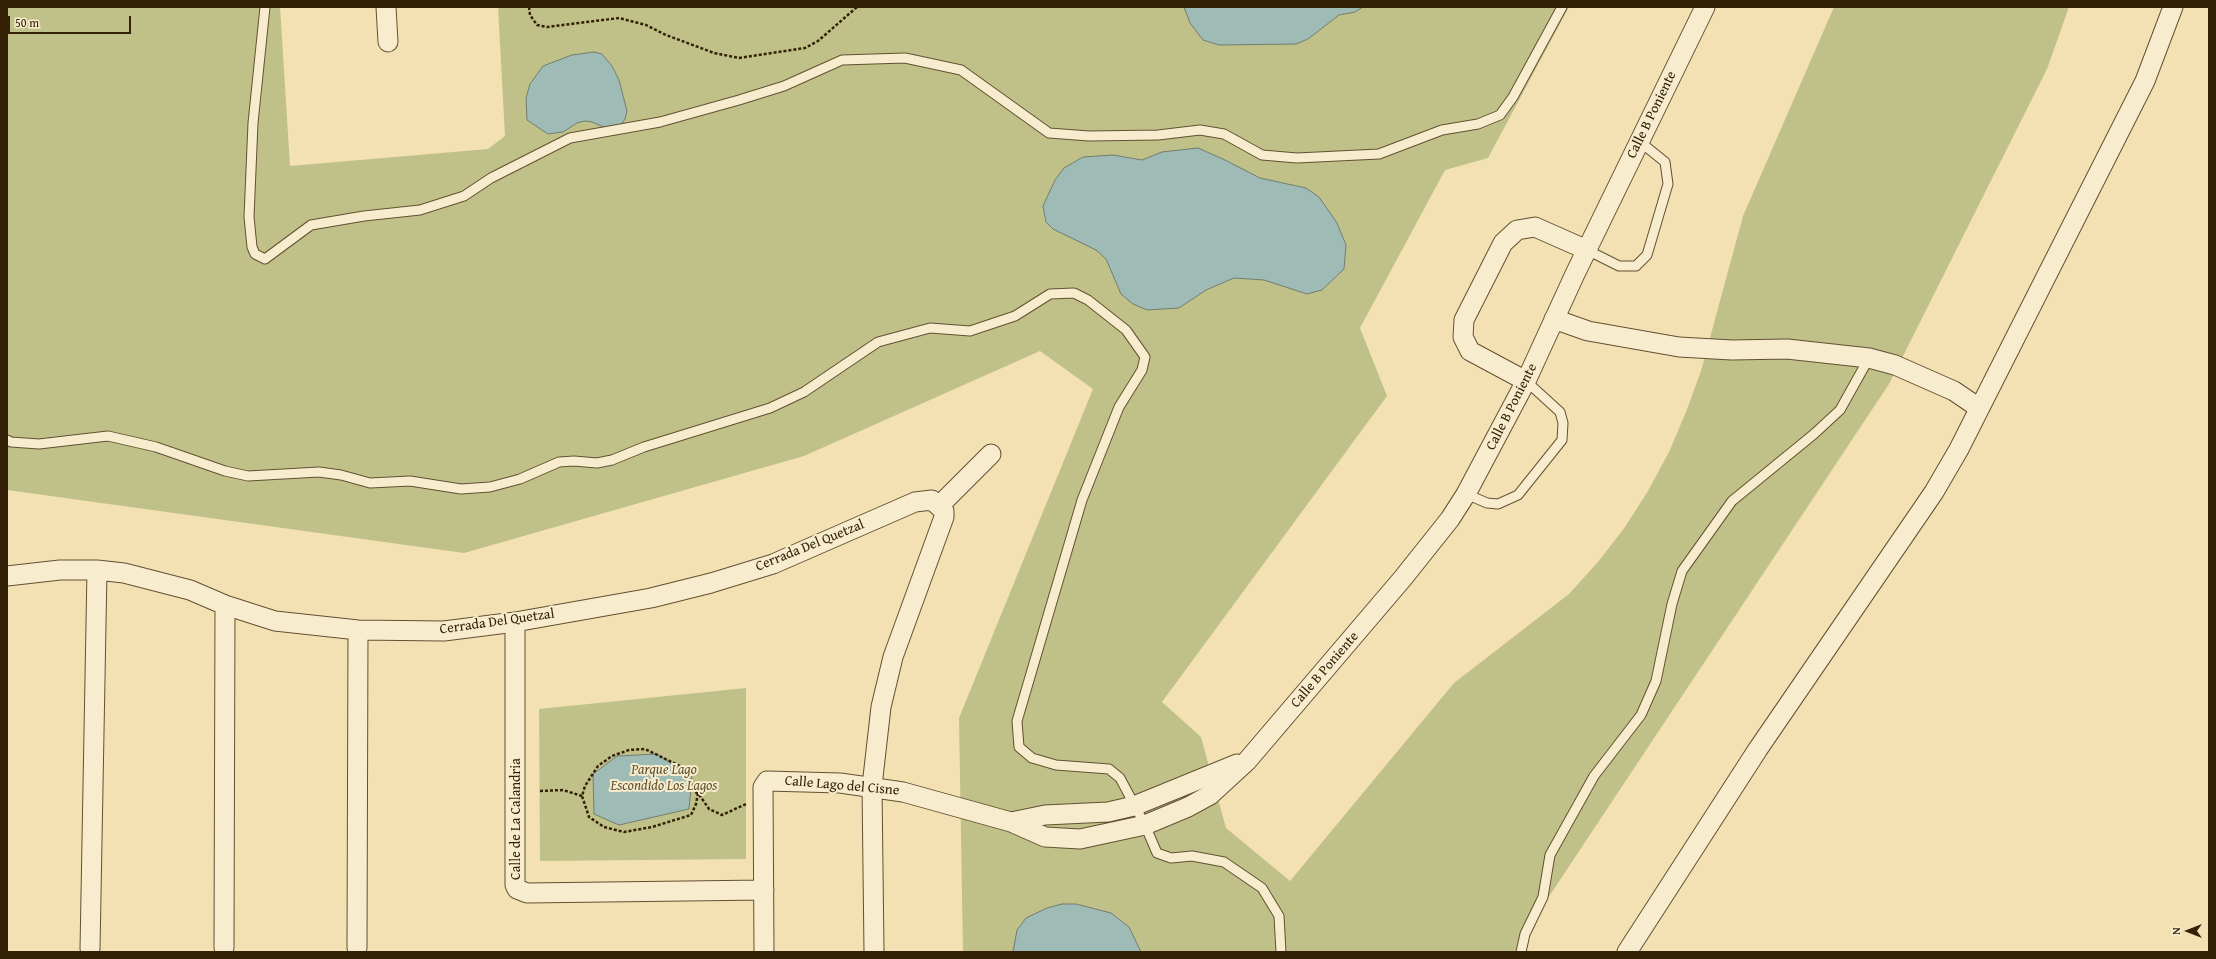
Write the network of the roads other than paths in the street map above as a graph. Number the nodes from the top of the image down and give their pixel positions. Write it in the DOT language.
graph roads {
  1 [pos="266,7"];
  2 [pos="386,7"];
  3 [pos="1562,7"];
  4 [pos="1705,7"];
  5 [pos="2173,7"];
  6 [pos="388,42"];
  7 [pos="1640,141"];
  8 [pos="1586,250"];
  9 [pos="1554,319"];
  10 [pos="1869,358"];
  11 [pos="1526,381"];
  12 [pos="1979,408"];
  13 [pos="7,440"];
  14 [pos="991,454"];
  15 [pos="1466,494"];
  16 [pos="940,505"];
  17 [pos="96,570"];
  18 [pos="11,579"];
  19 [pos="225,605"];
  20 [pos="515,622"];
  21 [pos="358,630"];
  22 [pos="1247,761"];
  23 [pos="872,786"];
  24 [pos="1134,806"];
  25 [pos="1011,822"];
  26 [pos="1146,825"];
  27 [pos="764,890"];
  28 [pos="224,948"];
  29 [pos="356,948"];
  30 [pos="90,949"];
  31 [pos="764,952"];
  32 [pos="874,952"];
  33 [pos="1281,952"];
  34 [pos="1521,952"];
  35 [pos="1627,952"];
  1 -- 3 [label="lane"];
  2 -- 6 [label="street"];
  4 -- 7 [label="street, Calle B Poniente"];
  5 -- 12 [label="street"];
  7 -- 8 [label="street, Calle B Poniente"];
  7 -- 8 [label="lane"];
  8 -- 9 [label="street, Calle B Poniente"];
  8 -- 11 [label="street"];
  9 -- 10 [label="street"];
  9 -- 11 [label="street, Calle B Poniente"];
  10 -- 12 [label="street"];
  10 -- 34 [label="lane"];
  11 -- 15 [label="street, Calle B Poniente"];
  11 -- 15 [label="lane"];
  12 -- 35 [label="street"];
  13 -- 24 [label="lane"];
  14 -- 16 [label="street"];
  15 -- 22 [label="street, Calle B Poniente"];
  16 -- 20 [label="street, Cerrada Del Quetzal"];
  16 -- 23 [label="street"];
  17 -- 18 [label="street, Cerrada Del Quetzal"];
  17 -- 19 [label="street, Cerrada Del Quetzal"];
  17 -- 30 [label="street"];
  19 -- 21 [label="street, Cerrada Del Quetzal"];
  19 -- 28 [label="street"];
  20 -- 21 [label="street, Cerrada Del Quetzal"];
  20 -- 27 [label="street, Calle de La Calandria"];
  21 -- 29 [label="street"];
  22 -- 24 [label="street, Calle B Poniente"];
  22 -- 26 [label="street, Calle B Poniente"];
  23 -- 25 [label="street, Calle Lago del Cisne"];
  23 -- 27 [label="street, Calle Lago del Cisne"];
  23 -- 32 [label="street"];
  24 -- 25 [label="street, Calle B Poniente"];
  24 -- 26 [label="lane"];
  25 -- 26 [label="street, Calle B Poniente"];
  26 -- 33 [label="lane"];
  27 -- 31 [label="street"];
}
